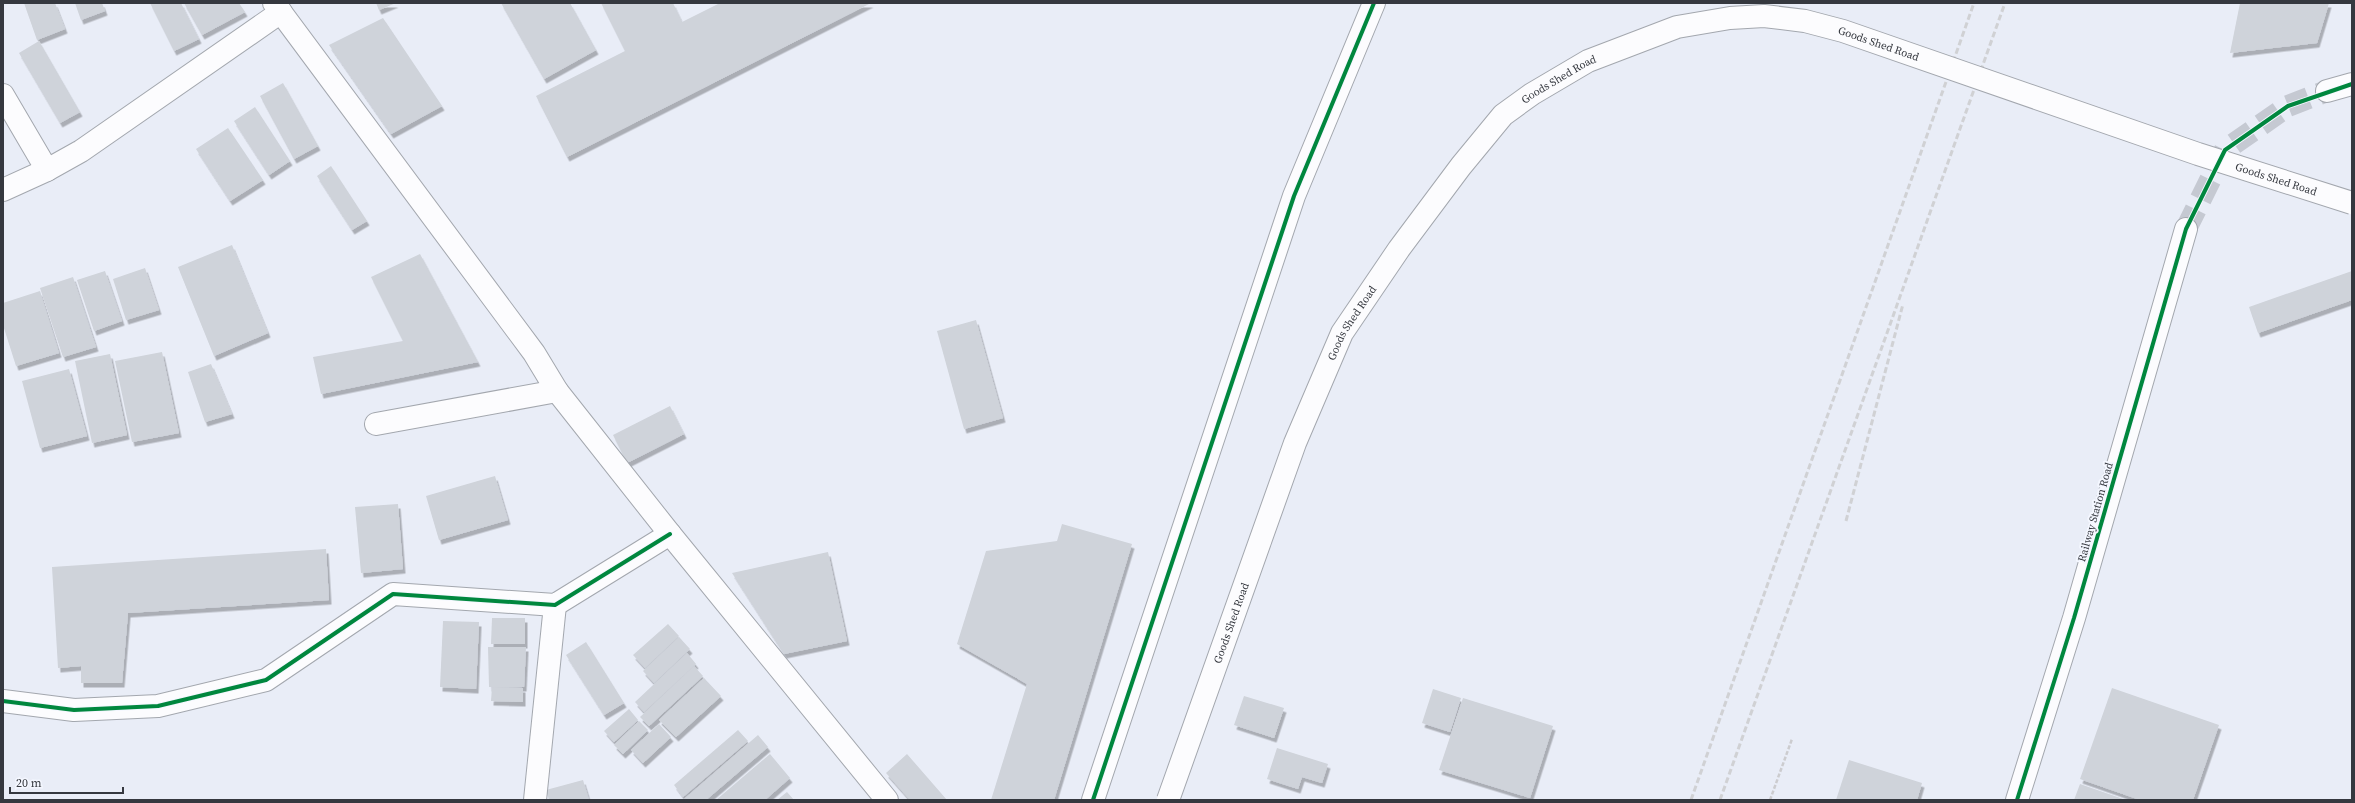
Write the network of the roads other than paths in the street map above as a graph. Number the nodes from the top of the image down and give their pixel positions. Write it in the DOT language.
graph roads {
  1 [pos="1374,3"];
  2 [pos="278,7"];
  3 [pos="2352,84"];
  4 [pos="2327,91"];
  5 [pos="3,95"];
  6 [pos="47,170"];
  7 [pos="3,190"];
  8 [pos="2352,203"];
  9 [pos="2186,229"];
  10 [pos="557,391"];
  11 [pos="376,424"];
  12 [pos="670,534"];
  13 [pos="555,605"];
  14 [pos="3,701"];
  15 [pos="535,800"];
  16 [pos="887,800"];
  17 [pos="1093,800"];
  18 [pos="1168,800"];
  19 [pos="2017,800"];
  1 -- 17 [label="street"];
  2 -- 6 [label="street"];
  2 -- 10 [label="street"];
  3 -- 4 [label="street"];
  5 -- 6 [label="street"];
  6 -- 7 [label="street"];
  8 -- 18 [label="street, Goods Shed Road, bridge"];
  9 -- 19 [label="street, Railway Station Road"];
  10 -- 11 [label="street"];
  10 -- 12 [label="street"];
  12 -- 13 [label="street"];
  12 -- 16 [label="street"];
  13 -- 14 [label="street"];
  13 -- 15 [label="street"];
}
